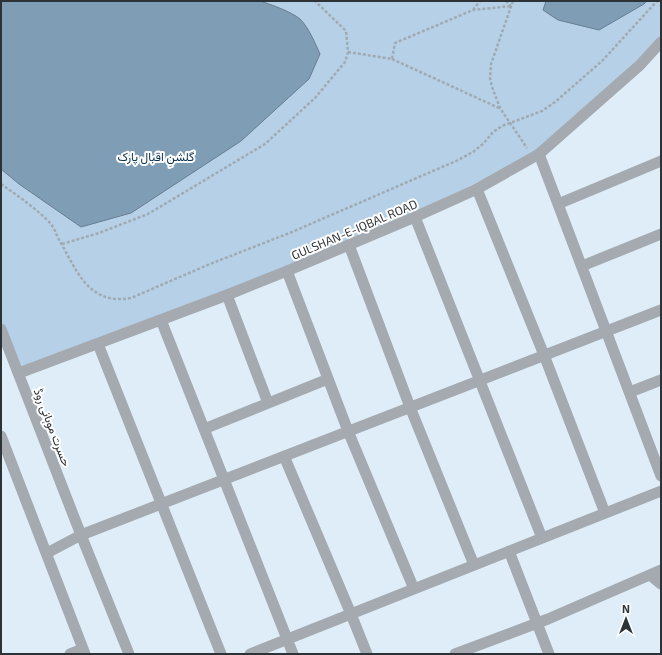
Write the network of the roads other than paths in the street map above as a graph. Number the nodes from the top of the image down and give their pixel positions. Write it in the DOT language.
graph roads {
  1 [pos="661,42"];
  2 [pos="536,156"];
  3 [pos="661,161"];
  4 [pos="477,189"];
  5 [pos="558,204"];
  6 [pos="415,217"];
  7 [pos="661,234"];
  8 [pos="349,245"];
  9 [pos="582,266"];
  10 [pos="287,271"];
  11 [pos="227,295"];
  12 [pos="661,310"];
  13 [pos="161,320"];
  14 [pos="1,329"];
  15 [pos="607,331"];
  16 [pos="98,344"];
  17 [pos="544,355"];
  18 [pos="19,373"];
  19 [pos="328,379"];
  20 [pos="478,380"];
  21 [pos="661,380"];
  22 [pos="630,392"];
  23 [pos="268,403"];
  24 [pos="410,407"];
  25 [pos="204,429"];
  26 [pos="348,431"];
  27 [pos="1,436"];
  28 [pos="284,456"];
  29 [pos="661,476"];
  30 [pos="224,479"];
  31 [pos="661,491"];
  32 [pos="162,504"];
  33 [pos="606,513"];
  34 [pos="81,535"];
  35 [pos="542,538"];
  36 [pos="508,551"];
  37 [pos="47,553"];
  38 [pos="474,565"];
  39 [pos="661,570"];
  40 [pos="650,575"];
  41 [pos="661,584"];
  42 [pos="414,589"];
  43 [pos="351,614"];
  44 [pos="537,623"];
  45 [pos="288,639"];
  46 [pos="84,652"];
  47 [pos="70,654"];
  48 [pos="129,654"];
  49 [pos="221,654"];
  50 [pos="250,654"];
  51 [pos="293,654"];
  52 [pos="367,654"];
  53 [pos="455,654"];
  54 [pos="549,654"];
  1 -- 2 [label="street, GULSHAN-E-IQBAL ROAD"];
  2 -- 4 [label="street, GULSHAN-E-IQBAL ROAD"];
  2 -- 5 [label="street"];
  3 -- 5 [label="street"];
  4 -- 6 [label="street, GULSHAN-E-IQBAL ROAD"];
  4 -- 17 [label="street"];
  5 -- 9 [label="street"];
  6 -- 8 [label="street, GULSHAN-E-IQBAL ROAD"];
  6 -- 20 [label="street"];
  7 -- 9 [label="street"];
  8 -- 10 [label="street, GULSHAN-E-IQBAL ROAD"];
  8 -- 24 [label="street"];
  9 -- 15 [label="street"];
  10 -- 11 [label="street, GULSHAN-E-IQBAL ROAD"];
  10 -- 19 [label="street"];
  11 -- 13 [label="street, GULSHAN-E-IQBAL ROAD"];
  11 -- 23 [label="street"];
  12 -- 15 [label="street"];
  13 -- 16 [label="street, GULSHAN-E-IQBAL ROAD"];
  13 -- 25 [label="street"];
  14 -- 18 [label="street, حسرت موہانی روڈ"];
  15 -- 17 [label="street"];
  15 -- 22 [label="street"];
  16 -- 18 [label="street, GULSHAN-E-IQBAL ROAD"];
  16 -- 32 [label="street"];
  17 -- 20 [label="street"];
  17 -- 33 [label="street"];
  18 -- 34 [label="street, حسرت موہانی روڈ"];
  19 -- 23 [label="street"];
  19 -- 26 [label="street"];
  20 -- 24 [label="street"];
  20 -- 35 [label="street"];
  21 -- 22 [label="street"];
  22 -- 29 [label="street"];
  23 -- 25 [label="street"];
  24 -- 26 [label="street"];
  24 -- 38 [label="street"];
  25 -- 30 [label="street"];
  26 -- 28 [label="street"];
  26 -- 42 [label="street"];
  27 -- 37 [label="street"];
  28 -- 30 [label="street"];
  28 -- 43 [label="street"];
  30 -- 32 [label="street"];
  30 -- 45 [label="street"];
  31 -- 33 [label="street"];
  32 -- 34 [label="street"];
  32 -- 49 [label="street"];
  33 -- 35 [label="street"];
  34 -- 37 [label="street"];
  34 -- 48 [label="street, حسرت موہانی روڈ"];
  35 -- 36 [label="street"];
  36 -- 38 [label="street"];
  36 -- 44 [label="street"];
  37 -- 46 [label="street"];
  38 -- 42 [label="street"];
  39 -- 40 [label="street"];
  40 -- 41 [label="street"];
  40 -- 44 [label="street"];
  42 -- 43 [label="street"];
  43 -- 45 [label="street"];
  43 -- 52 [label="street"];
  44 -- 53 [label="street"];
  44 -- 54 [label="street"];
  45 -- 50 [label="street"];
  45 -- 51 [label="street"];
  46 -- 47 [label="street"];
}
